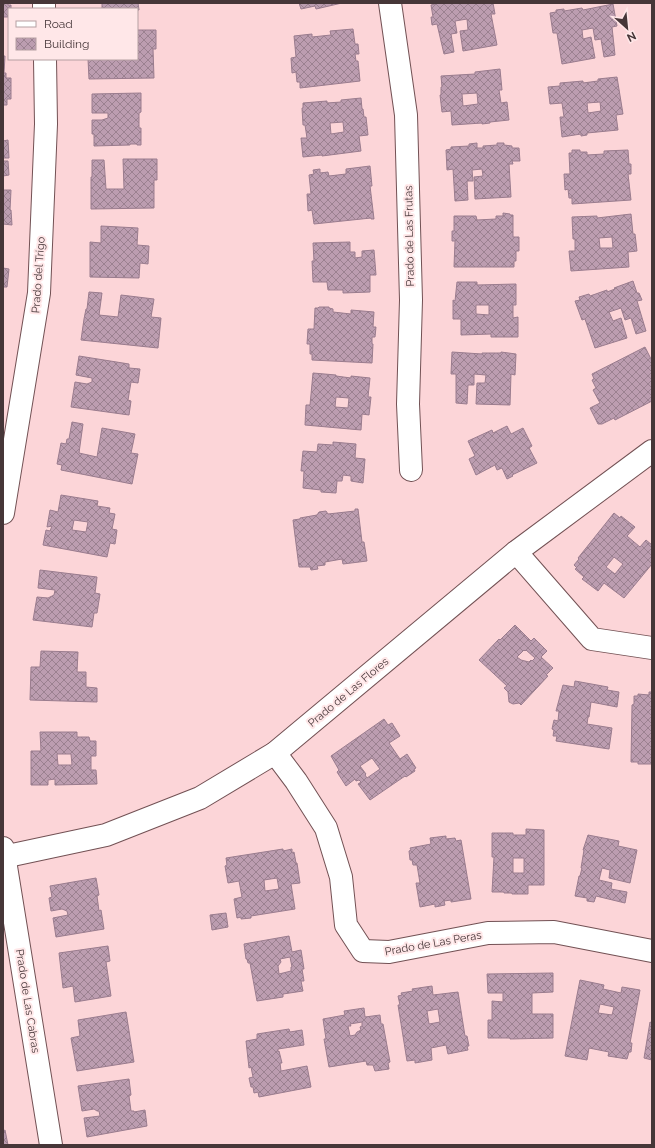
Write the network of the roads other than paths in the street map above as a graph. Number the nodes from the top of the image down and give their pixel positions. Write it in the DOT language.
graph roads {
  1 [pos="390,3"];
  2 [pos="45,60"];
  3 [pos="652,451"];
  4 [pos="411,470"];
  5 [pos="3,514"];
  6 [pos="516,552"];
  7 [pos="652,648"];
  8 [pos="274,753"];
  9 [pos="3,854"];
  10 [pos="652,950"];
  11 [pos="51,1145"];
  1 -- 4 [label="street, Prado de Las Frutas"];
  2 -- 5 [label="street, Prado del Trigo"];
  3 -- 6 [label="street, Prado de Las Flores"];
  6 -- 7 [label="street"];
  6 -- 8 [label="street, Prado de Las Flores"];
  8 -- 9 [label="street, Prado de Las Flores"];
  8 -- 10 [label="street, Prado de Las Peras"];
  9 -- 11 [label="street, Prado de Las Cabras"];
}
